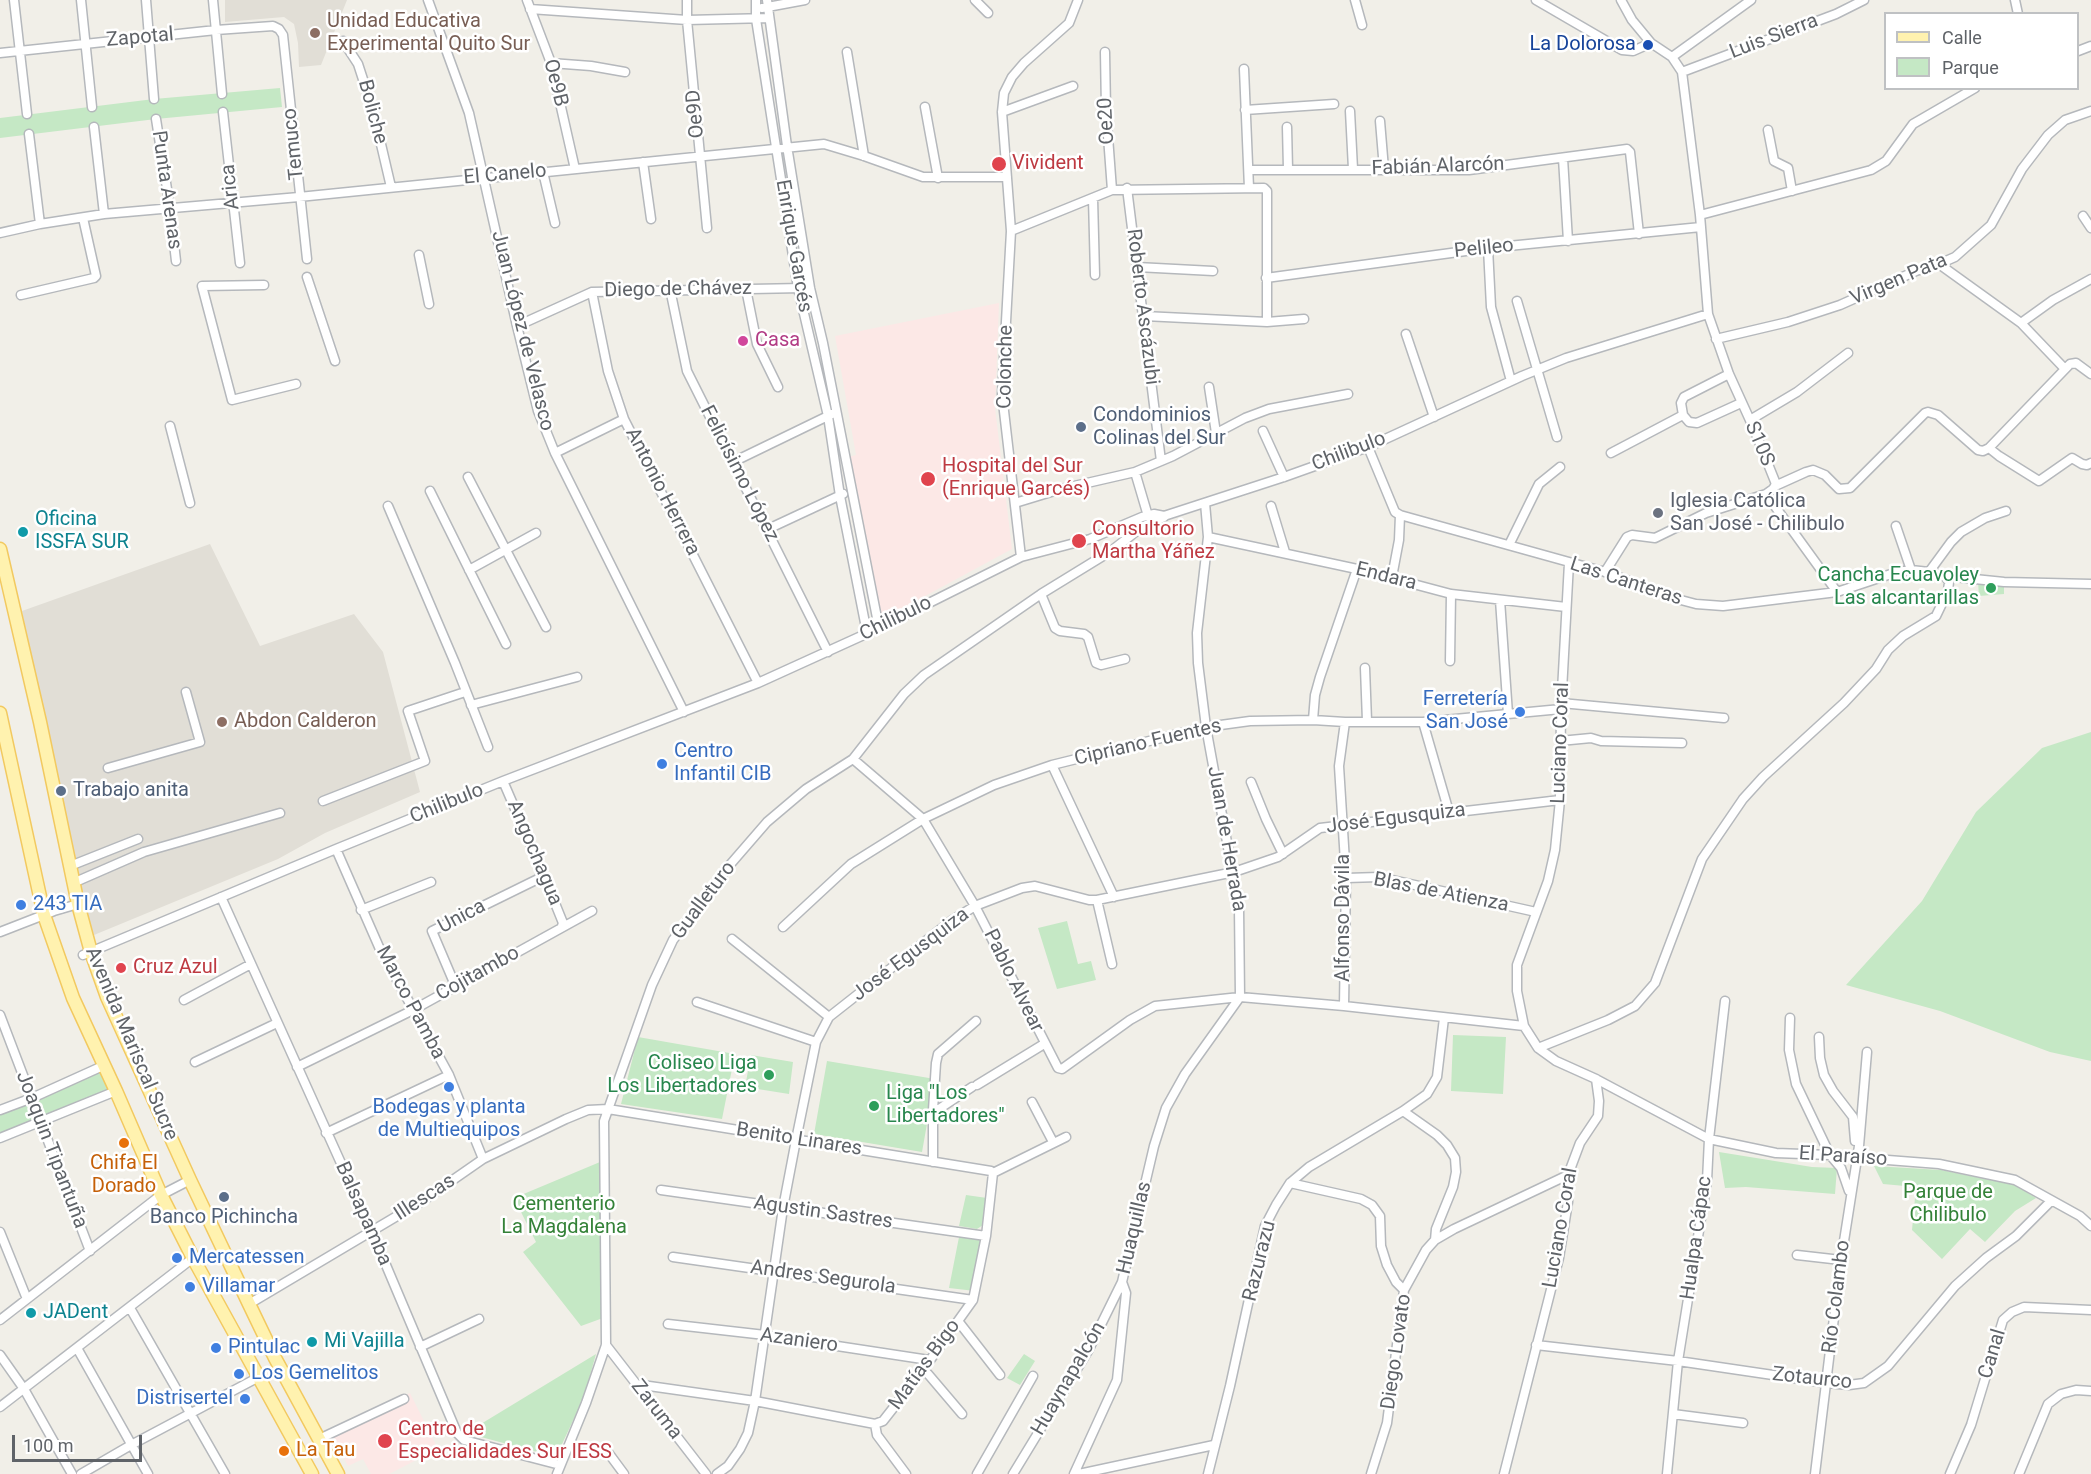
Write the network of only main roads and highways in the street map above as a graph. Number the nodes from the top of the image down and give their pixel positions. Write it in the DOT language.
graph roads {
  1 [pos="0,552"];
  2 [pos="0,713"];
  3 [pos="2,734"];
  4 [pos="312,1474"];
  5 [pos="338,1474"];
  1 -- 5 [label="main road, Avenida Mariscal Sucre"];
  2 -- 3 [label="main road, Avenida Mariscal Sucre"];
  3 -- 4 [label="main road, Avenida Mariscal Sucre"];
}
